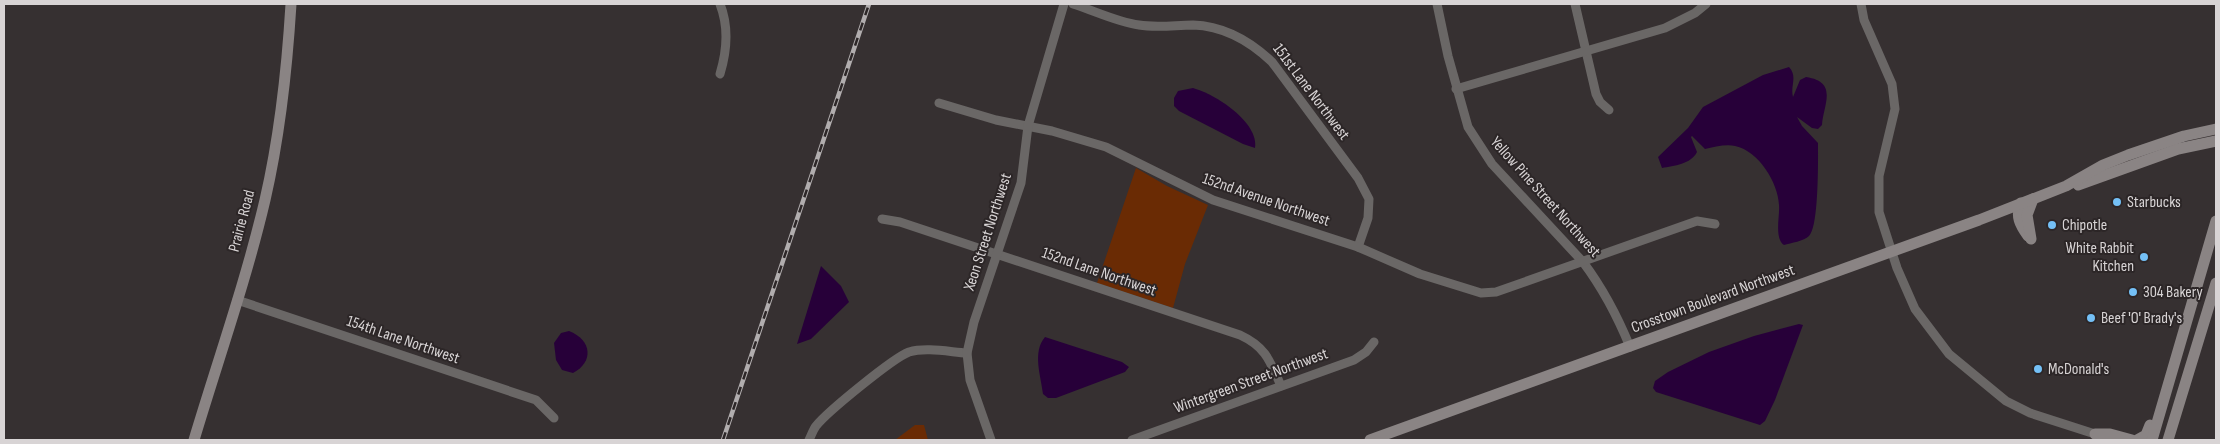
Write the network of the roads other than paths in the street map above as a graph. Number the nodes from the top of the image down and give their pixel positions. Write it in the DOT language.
graph roads {
  1 [pos="290,4"];
  2 [pos="720,4"];
  3 [pos="1064,4"];
  4 [pos="1073,4"];
  5 [pos="1436,4"];
  6 [pos="1575,4"];
  7 [pos="1706,4"];
  8 [pos="1861,4"];
  9 [pos="1586,51"];
  10 [pos="720,74"];
  11 [pos="1456,89"];
  12 [pos="939,103"];
  13 [pos="1609,110"];
  14 [pos="1028,126"];
  15 [pos="2215,128"];
  16 [pos="2216,141"];
  17 [pos="2066,186"];
  18 [pos="2032,199"];
  19 [pos="2022,204"];
  20 [pos="882,219"];
  21 [pos="2216,221"];
  22 [pos="1714,224"];
  23 [pos="1358,247"];
  24 [pos="1891,251"];
  25 [pos="997,254"];
  26 [pos="1583,262"];
  27 [pos="2216,283"];
  28 [pos="237,300"];
  29 [pos="2188,318"];
  30 [pos="1374,342"];
  31 [pos="1630,347"];
  32 [pos="967,353"];
  33 [pos="1282,386"];
  34 [pos="554,418"];
  35 [pos="2100,437"];
  36 [pos="2171,437"];
  37 [pos="194,440"];
  38 [pos="809,440"];
  39 [pos="992,440"];
  40 [pos="1132,440"];
  41 [pos="1370,440"];
  42 [pos="2132,440"];
  43 [pos="2137,440"];
  44 [pos="2152,440"];
  45 [pos="2158,440"];
  1 -- 28 [label="street, Prairie Road"];
  2 -- 10 [label="street"];
  3 -- 14 [label="street, Xeon Street Northwest"];
  4 -- 23 [label="street, 151st Lane Northwest"];
  5 -- 11 [label="street, Yellow Pine Street Northwest"];
  6 -- 9 [label="street"];
  7 -- 9 [label="street"];
  8 -- 24 [label="street"];
  9 -- 11 [label="street"];
  9 -- 13 [label="street"];
  11 -- 26 [label="street, Yellow Pine Street Northwest"];
  12 -- 14 [label="street, 152nd Avenue Northwest"];
  14 -- 23 [label="street, 152nd Avenue Northwest"];
  14 -- 25 [label="street, Xeon Street Northwest"];
  15 -- 17 [label="street, Crosstown Boulevard Northwest"];
  16 -- 17 [label="street, Crosstown Boulevard Northwest"];
  17 -- 18 [label="street, Crosstown Boulevard Northwest"];
  18 -- 19 [label="street, Crosstown Boulevard Northwest"];
  18 -- 19 [label="street"];
  19 -- 24 [label="street, Crosstown Boulevard Northwest"];
  20 -- 25 [label="street, 152nd Lane Northwest"];
  21 -- 29 [label="street"];
  22 -- 26 [label="street"];
  23 -- 26 [label="street, 152nd Avenue Northwest"];
  24 -- 31 [label="street, Crosstown Boulevard Northwest"];
  24 -- 35 [label="street"];
  25 -- 32 [label="street, Xeon Street Northwest"];
  25 -- 33 [label="street, 152nd Lane Northwest"];
  26 -- 31 [label="street, Yellow Pine Street Northwest"];
  27 -- 36 [label="street"];
  28 -- 34 [label="street, 154th Lane Northwest"];
  28 -- 37 [label="street, Prairie Road"];
  29 -- 43 [label="street"];
  29 -- 44 [label="street"];
  29 -- 45 [label="street"];
  30 -- 33 [label="street, Wintergreen Street Northwest"];
  31 -- 41 [label="street, Crosstown Boulevard Northwest"];
  32 -- 38 [label="street"];
  32 -- 39 [label="street, Xeon Street Northwest"];
  33 -- 40 [label="street, Wintergreen Street Northwest"];
  35 -- 42 [label="street"];
}
